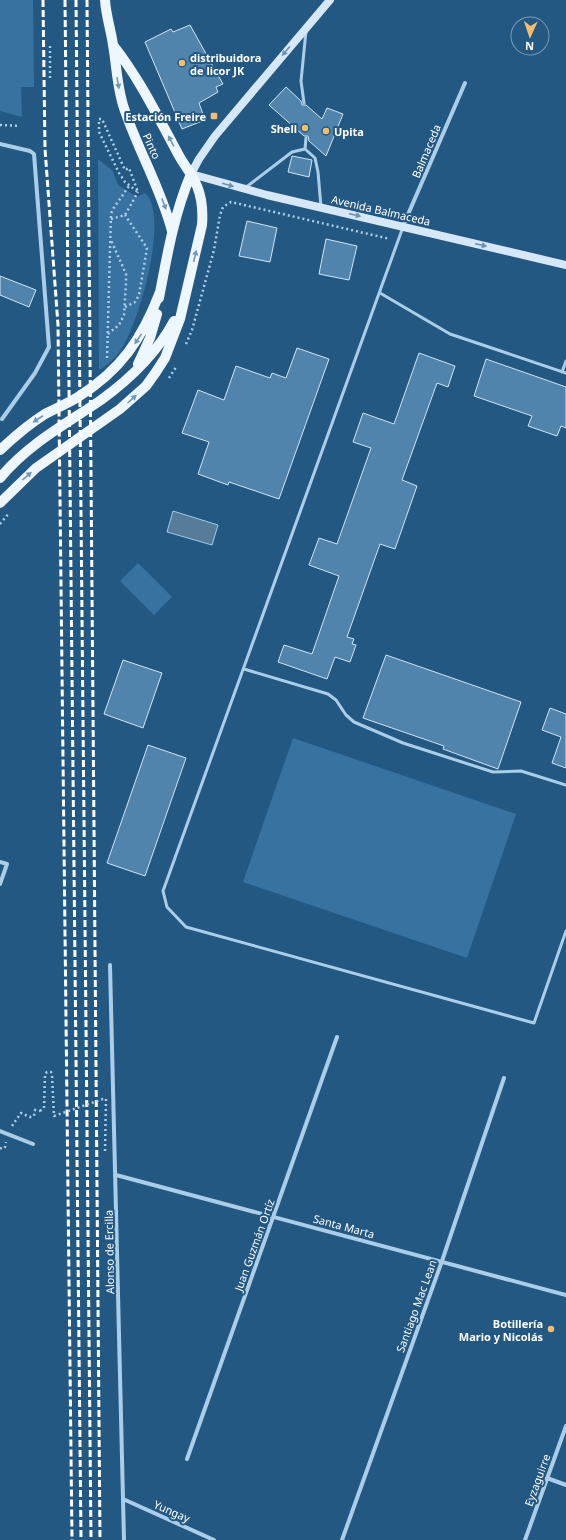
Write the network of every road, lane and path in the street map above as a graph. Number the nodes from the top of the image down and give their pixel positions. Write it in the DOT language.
graph roads {
  1 [pos="106,0"];
  2 [pos="330,0"];
  3 [pos="307,27"];
  4 [pos="50,44"];
  5 [pos="113,45"];
  6 [pos="50,78"];
  7 [pos="465,83"];
  8 [pos="304,103"];
  9 [pos="0,125"];
  10 [pos="20,126"];
  11 [pos="306,138"];
  12 [pos="0,144"];
  13 [pos="305,149"];
  14 [pos="191,174"];
  15 [pos="129,186"];
  16 [pos="243,189"];
  17 [pos="138,192"];
  18 [pos="321,207"];
  19 [pos="125,215"];
  20 [pos="111,219"];
  21 [pos="403,226"];
  22 [pos="172,231"];
  23 [pos="111,239"];
  24 [pos="398,241"];
  25 [pos="566,265"];
  26 [pos="160,292"];
  27 [pos="380,293"];
  28 [pos="186,294"];
  29 [pos="125,308"];
  30 [pos="108,334"];
  31 [pos="183,350"];
  32 [pos="566,361"];
  33 [pos="106,362"];
  34 [pos="177,364"];
  35 [pos="135,371"];
  36 [pos="562,372"];
  37 [pos="566,373"];
  38 [pos="165,383"];
  39 [pos="2,419"];
  40 [pos="0,450"];
  41 [pos="0,478"];
  42 [pos="0,503"];
  43 [pos="244,669"];
  44 [pos="566,785"];
  45 [pos="0,862"];
  46 [pos="0,884"];
  47 [pos="566,931"];
  48 [pos="110,965"];
  49 [pos="337,1037"];
  50 [pos="504,1078"];
  51 [pos="0,1131"];
  52 [pos="7,1134"];
  53 [pos="33,1144"];
  54 [pos="0,1148"];
  55 [pos="105,1152"];
  56 [pos="116,1175"];
  57 [pos="273,1216"];
  58 [pos="442,1261"];
  59 [pos="566,1295"];
  60 [pos="566,1426"];
  61 [pos="187,1459"];
  62 [pos="547,1478"];
  63 [pos="566,1485"];
  64 [pos="123,1499"];
  65 [pos="124,1540"];
  66 [pos="214,1540"];
  67 [pos="342,1540"];
  68 [pos="525,1540"];
  1 -- 5 [label="main road, Pinto"];
  2 -- 3 [label="main road"];
  3 -- 8 [label="lane"];
  3 -- 14 [label="main road, one-way"];
  4 -- 6 [label="path"];
  14 -- 5 [label="main road, Pinto, one-way"];
  5 -- 22 [label="main road, Pinto, one-way"];
  7 -- 21 [label="street, Balmaceda"];
  9 -- 10 [label="path"];
  11 -- 13 [label="lane"];
  12 -- 39 [label="street"];
  13 -- 16 [label="lane"];
  13 -- 18 [label="lane"];
  14 -- 16 [label="main road, Avenida Balmaceda, one-way"];
  14 -- 22 [label="main road"];
  28 -- 14 [label="main road, Pinto, one-way"];
  15 -- 17 [label="path"];
  15 -- 17 [label="path"];
  15 -- 20 [label="path"];
  16 -- 18 [label="main road, Avenida Balmaceda"];
  17 -- 19 [label="path"];
  18 -- 21 [label="main road, Avenida Balmaceda, one-way"];
  19 -- 20 [label="path"];
  19 -- 29 [label="path"];
  20 -- 23 [label="path"];
  21 -- 24 [label="lane"];
  21 -- 25 [label="main road, Avenida Balmaceda, one-way"];
  22 -- 26 [label="main road"];
  23 -- 29 [label="path"];
  23 -- 30 [label="path"];
  24 -- 27 [label="lane"];
  24 -- 31 [label="path"];
  26 -- 35 [label="main road"];
  26 -- 40 [label="main road, one-way"];
  27 -- 36 [label="lane"];
  27 -- 43 [label="lane"];
  28 -- 35 [label="main road"];
  42 -- 28 [label="main road, one-way"];
  29 -- 30 [label="path"];
  30 -- 33 [label="path"];
  32 -- 36 [label="lane"];
  34 -- 38 [label="path"];
  35 -- 41 [label="main road"];
  36 -- 37 [label="lane"];
  43 -- 44 [label="lane"];
  43 -- 47 [label="lane"];
  45 -- 46 [label="street"];
  48 -- 56 [label="street, Alonso de Ercilla"];
  49 -- 57 [label="street, Juan Guzmán Ortíz"];
  50 -- 58 [label="street, Santiago Mac Lean"];
  51 -- 52 [label="street"];
  52 -- 53 [label="street"];
  52 -- 54 [label="path"];
  52 -- 55 [label="path, bridge"];
  56 -- 57 [label="street, Santa Marta"];
  56 -- 64 [label="street, Alonso de Ercilla"];
  57 -- 58 [label="street, Santa Marta"];
  57 -- 61 [label="street, Juan Guzmán Ortíz"];
  58 -- 59 [label="street, Santa Marta"];
  58 -- 67 [label="street, Santiago Mac Lean"];
  60 -- 62 [label="street, Eyzaguirre"];
  62 -- 63 [label="street"];
  62 -- 68 [label="street, Eyzaguirre"];
  64 -- 65 [label="street, Alonso de Ercilla"];
  64 -- 66 [label="street, Yungay"];
}
